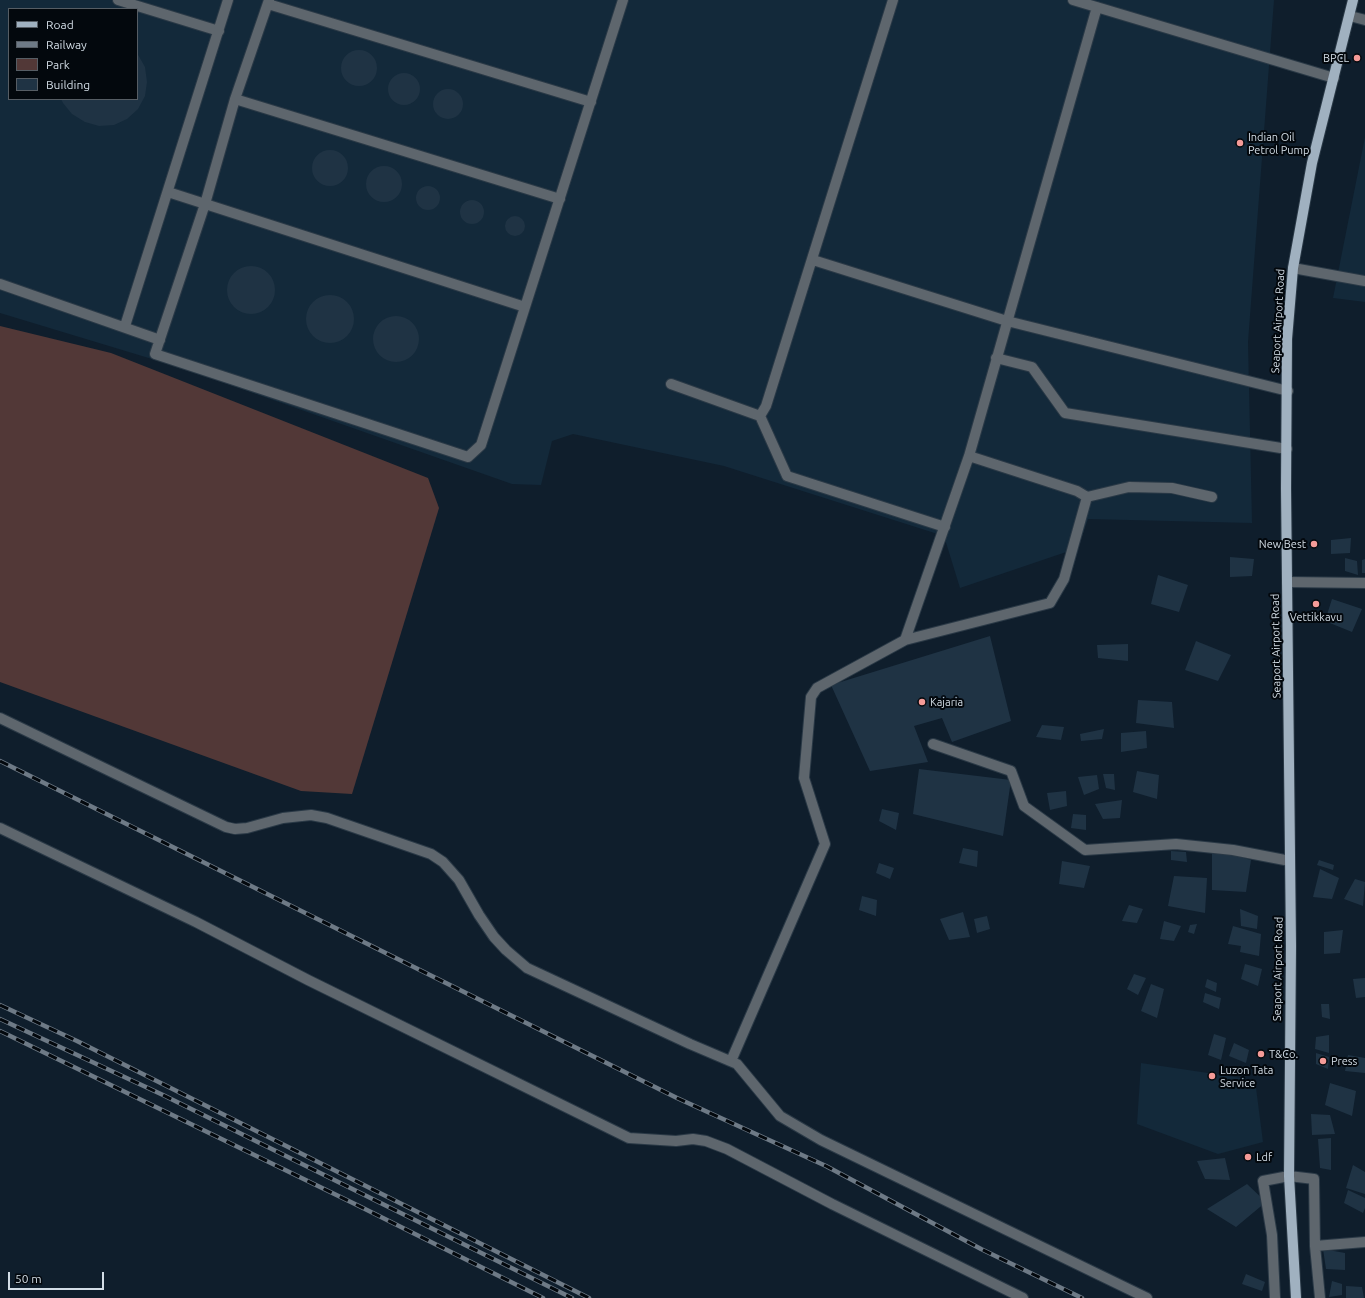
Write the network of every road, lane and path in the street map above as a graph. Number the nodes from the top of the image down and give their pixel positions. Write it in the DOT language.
graph roads {
  1 [pos="118,0"];
  2 [pos="228,0"];
  3 [pos="623,0"];
  4 [pos="893,0"];
  5 [pos="1073,0"];
  6 [pos="1353,0"];
  7 [pos="269,2"];
  8 [pos="1097,7"];
  9 [pos="1350,16"];
  10 [pos="1365,20"];
  11 [pos="219,31"];
  12 [pos="1334,78"];
  13 [pos="235,99"];
  14 [pos="591,102"];
  15 [pos="168,192"];
  16 [pos="560,199"];
  17 [pos="205,204"];
  18 [pos="813,260"];
  19 [pos="1292,268"];
  20 [pos="1365,281"];
  21 [pos="0,284"];
  22 [pos="525,306"];
  23 [pos="1006,321"];
  24 [pos="125,326"];
  25 [pos="160,340"];
  26 [pos="996,358"];
  27 [pos="671,384"];
  28 [pos="1288,391"];
  29 [pos="760,416"];
  30 [pos="1286,450"];
  31 [pos="969,456"];
  32 [pos="1087,497"];
  33 [pos="1212,498"];
  34 [pos="945,526"];
  35 [pos="1287,582"];
  36 [pos="1365,583"];
  37 [pos="905,640"];
  38 [pos="0,718"];
  39 [pos="933,744"];
  40 [pos="0,828"];
  41 [pos="1290,861"];
  42 [pos="731,1061"];
  43 [pos="1289,1176"];
  44 [pos="1365,1242"];
  45 [pos="1315,1246"];
  46 [pos="1023,1298"];
  47 [pos="1147,1298"];
  48 [pos="1275,1298"];
  49 [pos="1296,1298"];
  50 [pos="1320,1298"];
  1 -- 11 [label="street"];
  2 -- 11 [label="street"];
  3 -- 14 [label="street"];
  4 -- 18 [label="street"];
  5 -- 8 [label="street"];
  6 -- 9 [label="main road, Seaport Airport Road"];
  7 -- 13 [label="street"];
  7 -- 14 [label="street"];
  8 -- 12 [label="street"];
  8 -- 23 [label="street"];
  9 -- 10 [label="street"];
  9 -- 12 [label="main road, Seaport Airport Road"];
  11 -- 15 [label="street"];
  12 -- 19 [label="main road, Seaport Airport Road"];
  13 -- 16 [label="street"];
  13 -- 17 [label="street"];
  14 -- 16 [label="street"];
  15 -- 17 [label="street"];
  15 -- 24 [label="street"];
  16 -- 22 [label="street"];
  17 -- 22 [label="street"];
  17 -- 25 [label="street"];
  18 -- 23 [label="street"];
  18 -- 29 [label="street"];
  19 -- 20 [label="street"];
  19 -- 28 [label="main road, Seaport Airport Road"];
  21 -- 24 [label="street"];
  22 -- 25 [label="street"];
  23 -- 26 [label="street"];
  23 -- 28 [label="street"];
  24 -- 25 [label="street"];
  26 -- 30 [label="street"];
  26 -- 31 [label="street"];
  27 -- 29 [label="street"];
  28 -- 30 [label="main road, Seaport Airport Road"];
  29 -- 34 [label="street"];
  30 -- 35 [label="main road, Seaport Airport Road"];
  31 -- 32 [label="street"];
  31 -- 34 [label="street"];
  32 -- 33 [label="street"];
  32 -- 37 [label="street"];
  34 -- 37 [label="street"];
  35 -- 36 [label="street"];
  35 -- 41 [label="main road, Seaport Airport Road"];
  37 -- 42 [label="street"];
  38 -- 42 [label="street"];
  39 -- 41 [label="street"];
  40 -- 46 [label="street"];
  41 -- 43 [label="main road, Seaport Airport Road"];
  42 -- 47 [label="street"];
  43 -- 45 [label="street"];
  43 -- 48 [label="street"];
  43 -- 49 [label="main road, Seaport Airport Road"];
  44 -- 45 [label="street"];
  45 -- 50 [label="street"];
}
